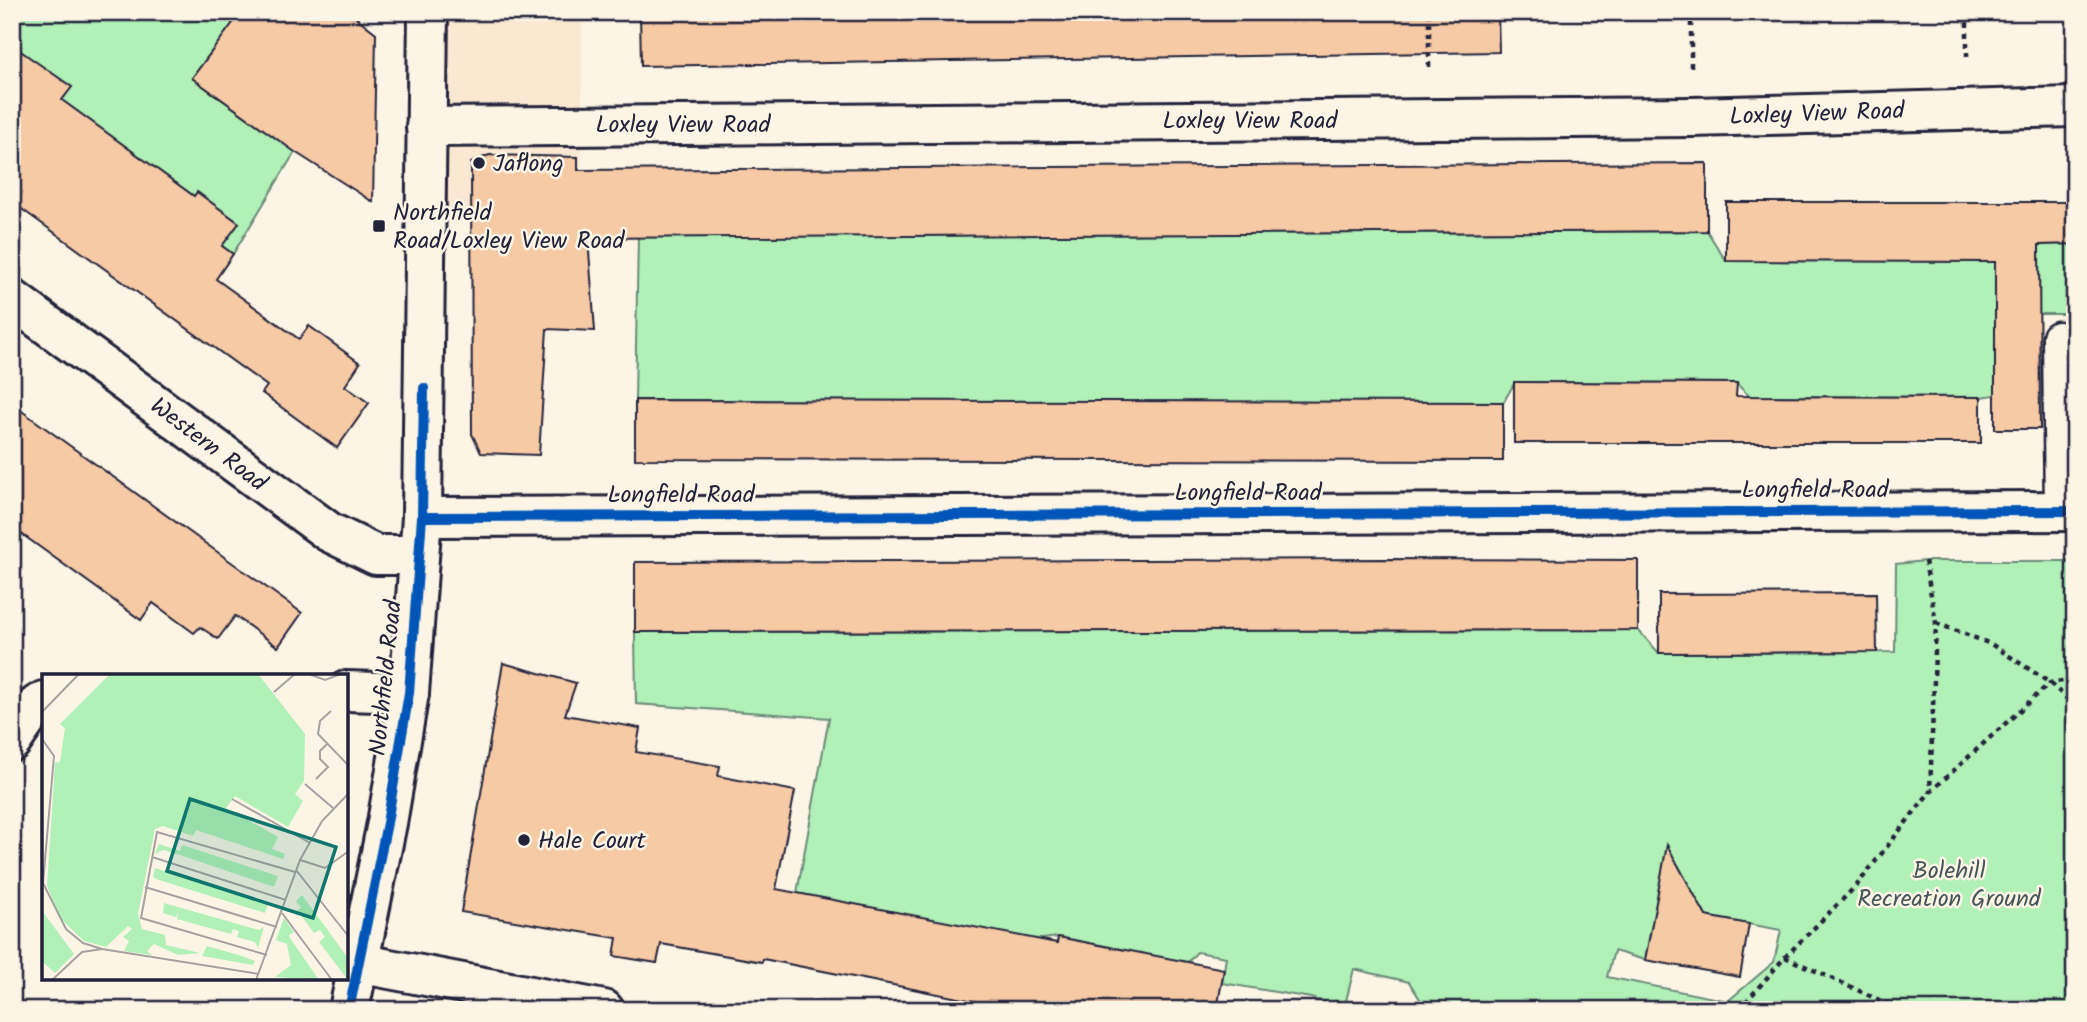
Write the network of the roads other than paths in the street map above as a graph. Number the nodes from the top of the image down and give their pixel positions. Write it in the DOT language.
graph roads {
  1 [pos="428,12"];
  2 [pos="2075,107"];
  3 [pos="426,127"];
  4 [pos="12,299"];
  5 [pos="2058,337"];
  6 [pos="2068,511"];
  7 [pos="422,517"];
  8 [pos="418,555"];
  9 [pos="348,691"];
  10 [pos="410,693"];
  11 [pos="42,703"];
  12 [pos="12,741"];
  13 [pos="358,963"];
  14 [pos="349,1010"];
  15 [pos="604,1010"];
  1 -- 3 [label="street, Northfield Road"];
  2 -- 3 [label="street, Loxley View Road"];
  3 -- 7 [label="street, Northfield Road"];
  4 -- 8 [label="street, Western Road"];
  5 -- 6 [label="lane"];
  6 -- 7 [label="street, Longfield Road"];
  7 -- 8 [label="street, Northfield Road"];
  8 -- 10 [label="street, Northfield Road"];
  9 -- 10 [label="street"];
  10 -- 13 [label="street, Northfield Road"];
  11 -- 12 [label="street"];
  13 -- 14 [label="street, Northfield Road"];
  13 -- 15 [label="street"];
}
